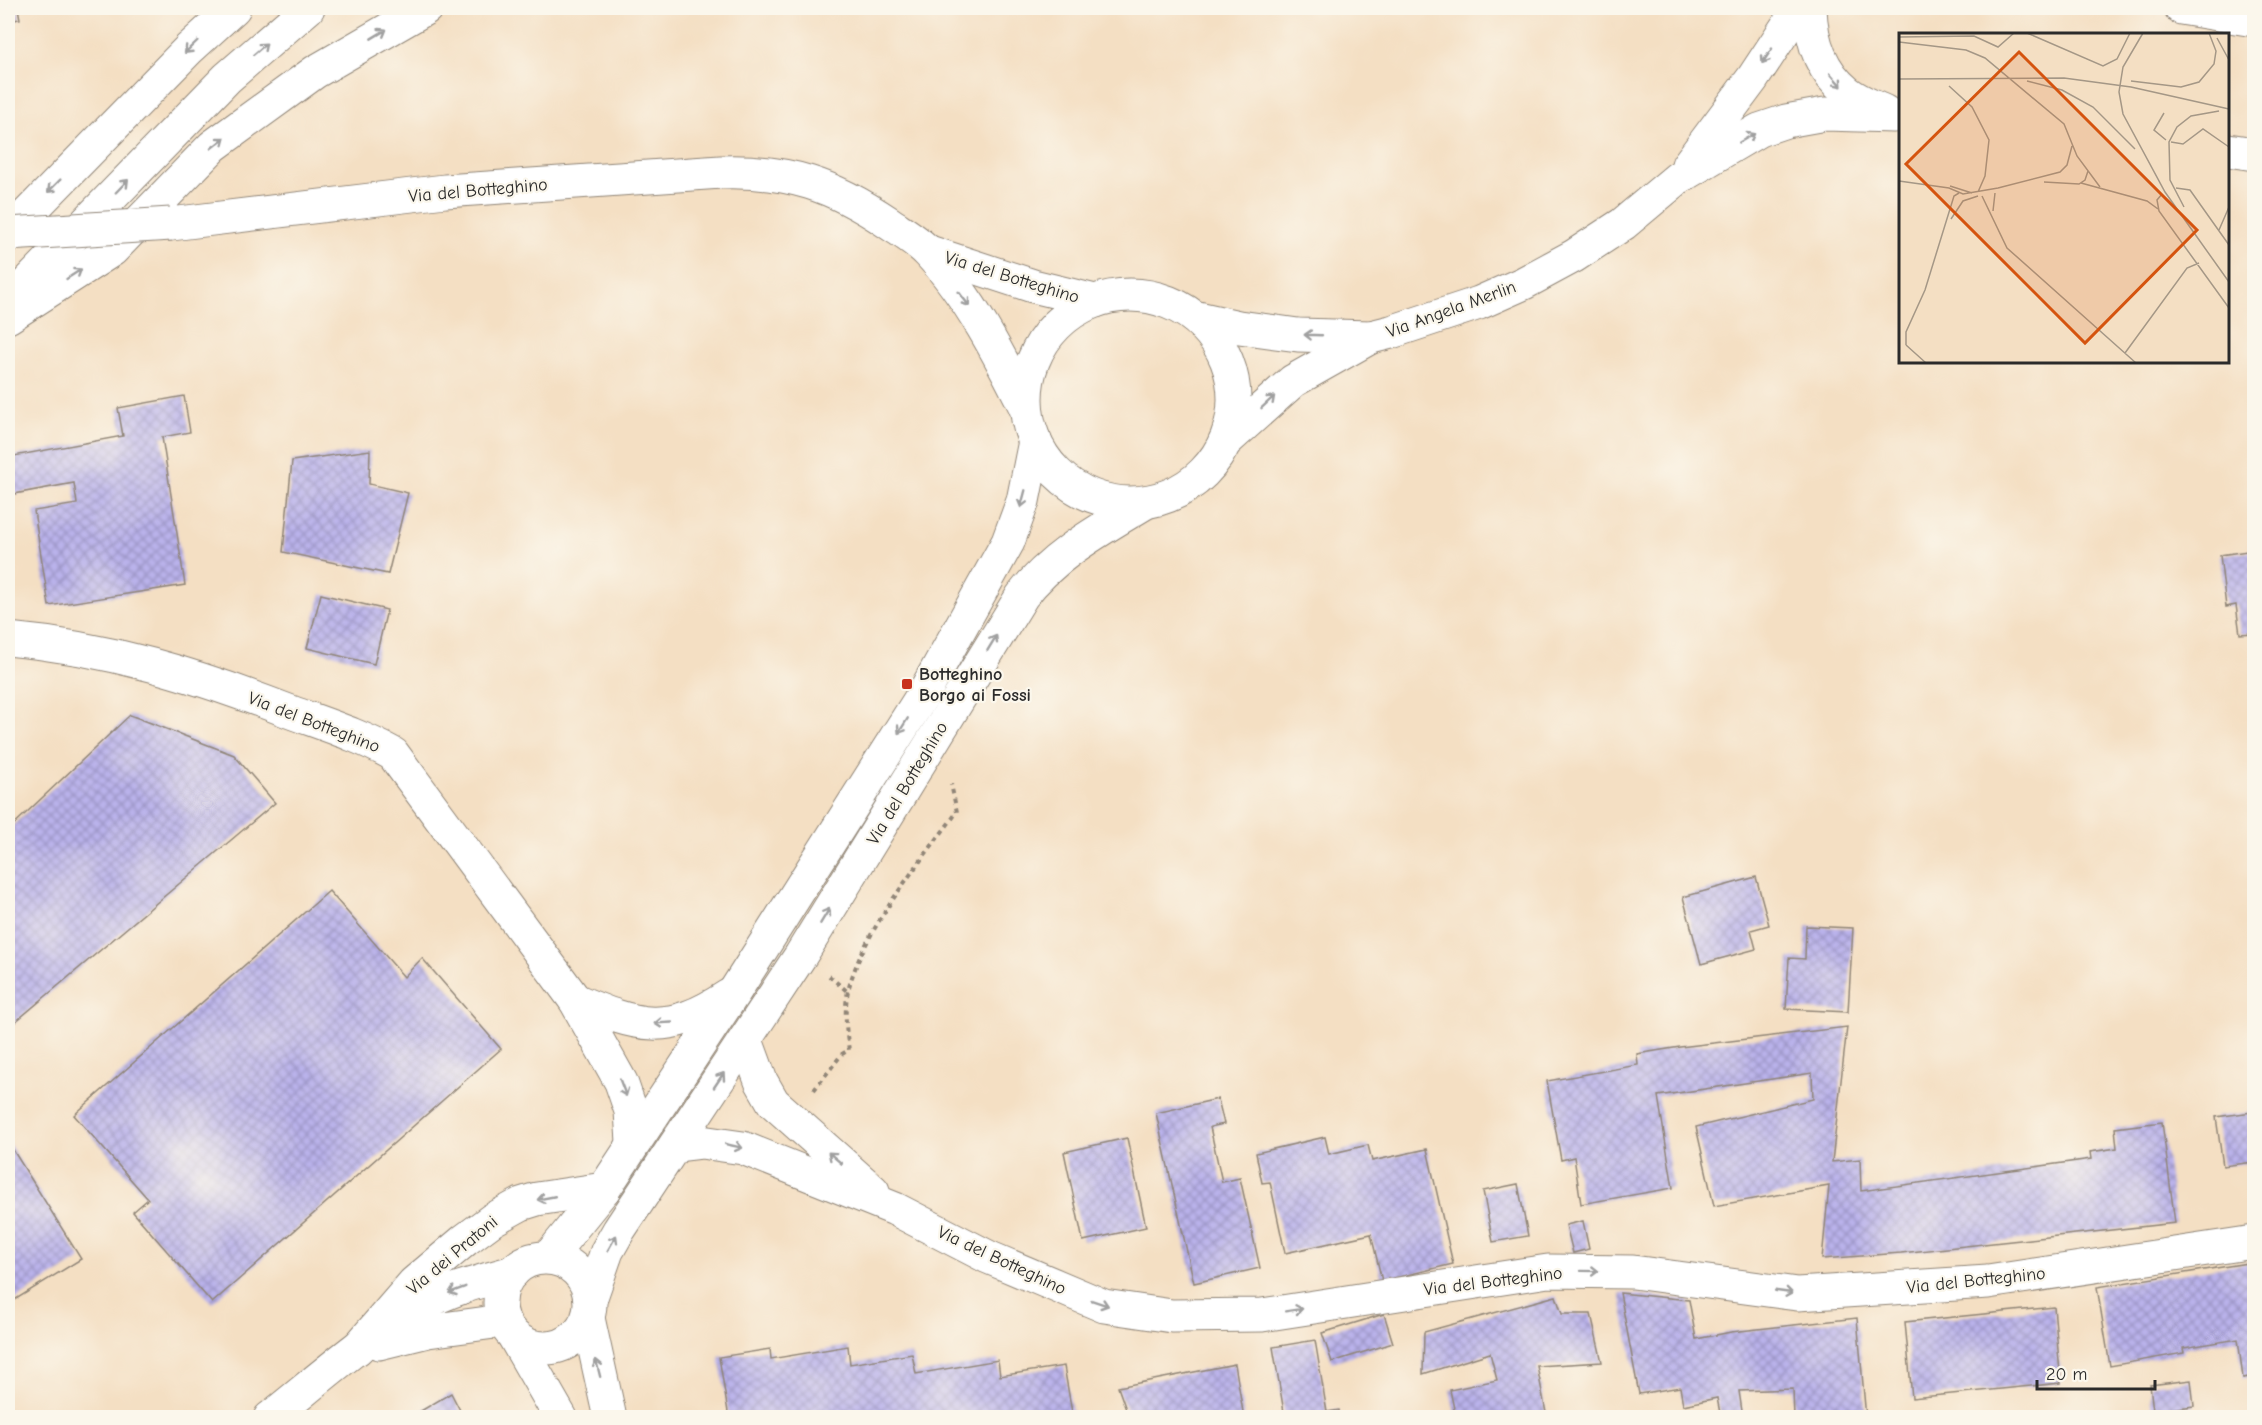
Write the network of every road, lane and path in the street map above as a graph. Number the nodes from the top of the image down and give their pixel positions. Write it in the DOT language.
graph roads {
  1 [pos="234,8"];
  2 [pos="308,8"];
  3 [pos="426,8"];
  4 [pos="1799,8"];
  5 [pos="1810,8"];
  6 [pos="2181,8"];
  7 [pos="2254,20"];
  8 [pos="1897,116"];
  9 [pos="2229,150"];
  10 [pos="2254,154"];
  11 [pos="1678,178"];
  12 [pos="8,234"];
  13 [pos="929,252"];
  14 [pos="1095,301"];
  15 [pos="8,303"];
  16 [pos="1194,316"];
  17 [pos="8,317"];
  18 [pos="1371,337"];
  19 [pos="1026,408"];
  20 [pos="1035,441"];
  21 [pos="1225,442"];
  22 [pos="1146,502"];
  23 [pos="8,639"];
  24 [pos="948,774"];
  25 [pos="735,991"];
  26 [pos="575,1000"];
  27 [pos="746,1040"];
  28 [pos="808,1099"];
  29 [pos="633,1142"];
  30 [pos="676,1145"];
  31 [pos="604,1189"];
  32 [pos="895,1209"];
  33 [pos="2254,1242"];
  34 [pos="549,1257"];
  35 [pos="513,1272"];
  36 [pos="590,1308"];
  37 [pos="508,1329"];
  38 [pos="357,1349"];
  39 [pos="270,1418"];
  40 [pos="561,1418"];
  41 [pos="610,1418"];
  1 -- 12 [label="main road, one-way"];
  15 -- 2 [label="main road, one-way"];
  17 -- 3 [label="main road, one-way"];
  4 -- 11 [label="main road, Via Angela Merlin, one-way"];
  5 -- 8 [label="main road, one-way"];
  6 -- 7 [label="main road"];
  11 -- 8 [label="main road, Via Angela Merlin, one-way"];
  9 -- 10 [label="main road"];
  11 -- 18 [label="main road, Via Angela Merlin"];
  12 -- 13 [label="main road, Via del Botteghino, bridge"];
  13 -- 14 [label="main road, Via del Botteghino"];
  13 -- 19 [label="main road, Via del Botteghino, one-way"];
  14 -- 16 [label="main road, Via del Botteghino"];
  14 -- 19 [label="main road, Via del Botteghino"];
  18 -- 16 [label="main road, Via Angela Merlin, one-way"];
  16 -- 21 [label="main road, Via del Botteghino"];
  21 -- 18 [label="main road, Via Angela Merlin, one-way"];
  19 -- 20 [label="main road, Via del Botteghino"];
  20 -- 22 [label="main road, Via del Botteghino"];
  20 -- 25 [label="main road, Via del Botteghino, one-way"];
  21 -- 22 [label="main road, Via del Botteghino"];
  27 -- 22 [label="main road, Via del Botteghino, one-way"];
  23 -- 26 [label="main road, Via del Botteghino"];
  24 -- 28 [label="path"];
  25 -- 26 [label="main road, Via del Botteghino, one-way"];
  25 -- 29 [label="main road, Via del Botteghino"];
  26 -- 29 [label="main road, Via del Botteghino, one-way"];
  30 -- 27 [label="main road, Via del Botteghino, one-way"];
  32 -- 27 [label="main road, Via del Botteghino, one-way"];
  29 -- 31 [label="main road, Via del Botteghino"];
  30 -- 32 [label="main road, Via del Botteghino, one-way"];
  36 -- 30 [label="main road, Via del Botteghino, one-way"];
  31 -- 34 [label="main road, Via del Botteghino"];
  31 -- 38 [label="main road, Via dei Pratoni, one-way"];
  32 -- 33 [label="main road, Via del Botteghino, one-way"];
  34 -- 35 [label="main road, Via dei Pratoni"];
  34 -- 36 [label="main road"];
  35 -- 37 [label="main road"];
  35 -- 38 [label="main road, Via dei Pratoni, one-way"];
  36 -- 37 [label="main road, Via dei Pratoni"];
  41 -- 36 [label="main road, one-way"];
  37 -- 38 [label="main road, Via dei Pratoni"];
  37 -- 40 [label="main road"];
  38 -- 39 [label="main road, Via dei Pratoni"];
}
